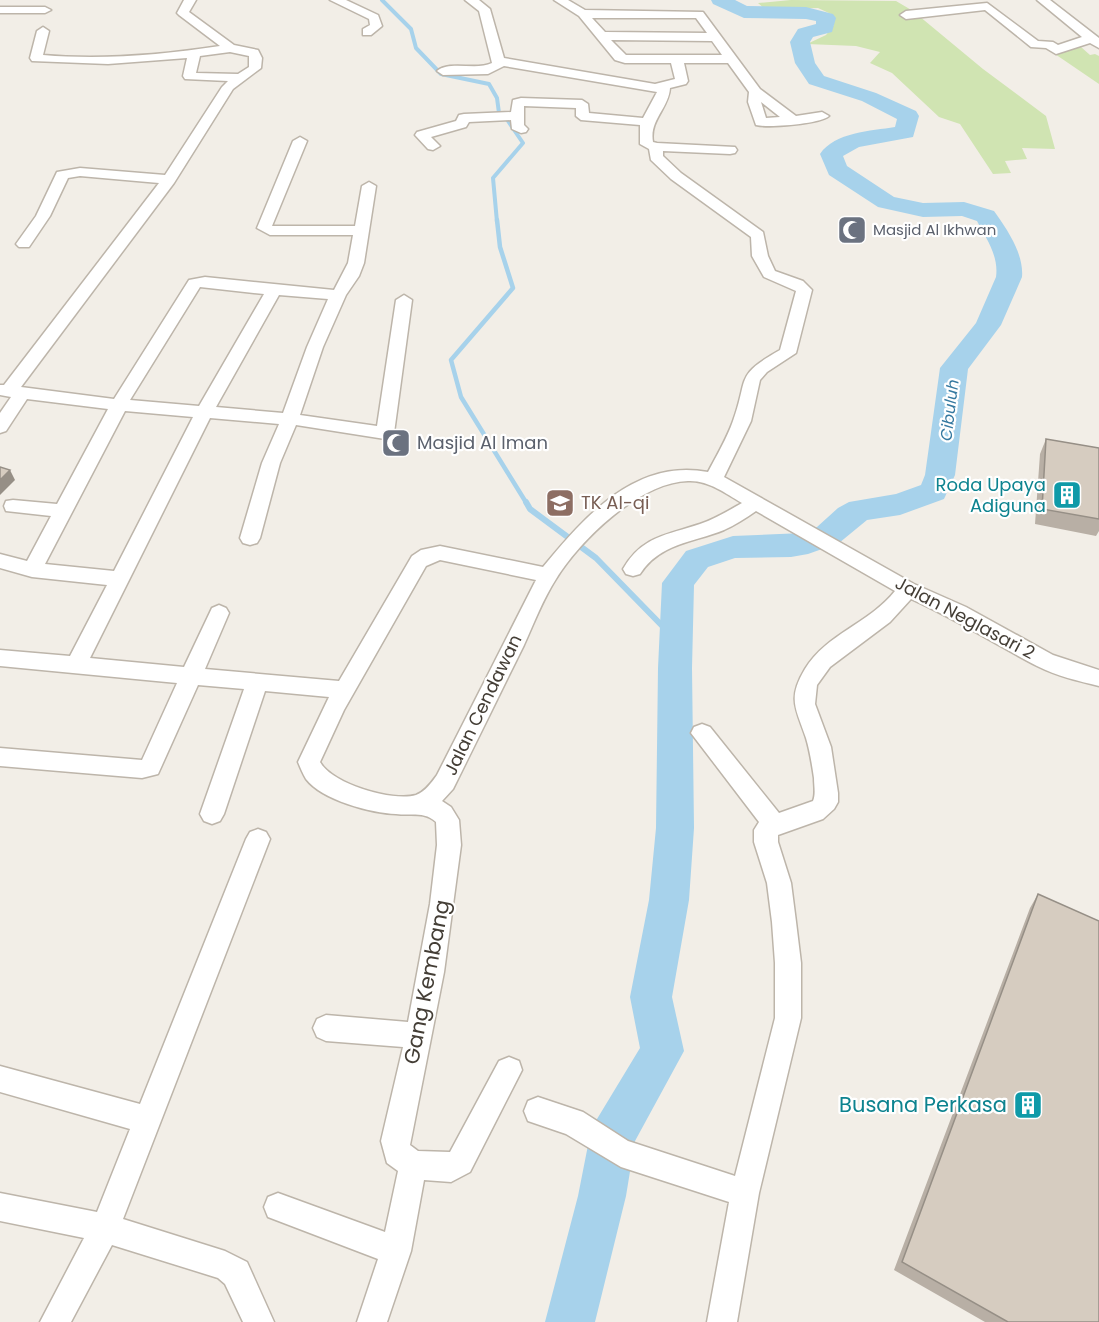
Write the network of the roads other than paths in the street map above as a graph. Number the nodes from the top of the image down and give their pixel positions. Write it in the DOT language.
graph roads {
  1 [pos="16,0"];
  2 [pos="190,0"];
  3 [pos="336,0"];
  4 [pos="471,0"];
  5 [pos="560,0"];
  6 [pos="695,0"];
  7 [pos="1043,0"];
  8 [pos="4,10"];
  9 [pos="45,10"];
  10 [pos="583,14"];
  11 [pos="699,14"];
  12 [pos="906,15"];
  13 [pos="1099,27"];
  14 [pos="1076,28"];
  15 [pos="42,31"];
  16 [pos="367,32"];
  17 [pos="603,36"];
  18 [pos="714,37"];
  19 [pos="1095,41"];
  20 [pos="230,48"];
  21 [pos="194,55"];
  22 [pos="732,59"];
  23 [pos="677,60"];
  24 [pos="500,61"];
  25 [pos="443,71"];
  26 [pos="239,78"];
  27 [pos="658,87"];
  28 [pos="755,93"];
  29 [pos="822,116"];
  30 [pos="793,120"];
  31 [pos="647,122"];
  32 [pos="300,141"];
  33 [pos="433,146"];
  34 [pos="656,147"];
  35 [pos="730,150"];
  36 [pos="169,180"];
  37 [pos="369,186"];
  38 [pos="361,230"];
  39 [pos="24,244"];
  40 [pos="274,290"];
  41 [pos="338,295"];
  42 [pos="404,300"];
  43 [pos="10,391"];
  44 [pos="120,405"];
  45 [pos="204,413"];
  46 [pos="290,419"];
  47 [pos="0,427"];
  48 [pos="714,479"];
  49 [pos="758,502"];
  50 [pos="14,506"];
  51 [pos="64,511"];
  52 [pos="804,531"];
  53 [pos="250,538"];
  54 [pos="0,561"];
  55 [pos="633,569"];
  56 [pos="32,570"];
  57 [pos="548,575"];
  58 [pos="119,579"];
  59 [pos="907,589"];
  60 [pos="219,613"];
  61 [pos="0,658"];
  62 [pos="76,665"];
  63 [pos="190,676"];
  64 [pos="1099,678"];
  65 [pos="257,683"];
  66 [pos="344,690"];
  67 [pos="702,733"];
  68 [pos="0,757"];
  69 [pos="422,804"];
  70 [pos="212,814"];
  71 [pos="773,823"];
  72 [pos="258,839"];
  73 [pos="326,1028"];
  74 [pos="417,1035"];
  75 [pos="509,1070"];
  76 [pos="0,1078"];
  77 [pos="538,1111"];
  78 [pos="148,1120"];
  79 [pos="413,1165"];
  80 [pos="745,1193"];
  81 [pos="0,1207"];
  82 [pos="278,1207"];
  83 [pos="105,1228"];
  84 [pos="396,1251"];
  85 [pos="55,1322"];
  86 [pos="259,1322"];
  87 [pos="372,1322"];
  88 [pos="722,1322"];
  1 -- 8 [label="street"];
  2 -- 20 [label="street"];
  3 -- 16 [label="street"];
  4 -- 24 [label="street"];
  5 -- 10 [label="street"];
  6 -- 11 [label="street"];
  7 -- 14 [label="street"];
  8 -- 9 [label="street"];
  10 -- 11 [label="street"];
  10 -- 17 [label="street"];
  11 -- 18 [label="street"];
  12 -- 19 [label="street"];
  13 -- 14 [label="street"];
  14 -- 19 [label="street"];
  15 -- 20 [label="street"];
  17 -- 18 [label="street"];
  17 -- 23 [label="street"];
  18 -- 22 [label="street"];
  20 -- 26 [label="street"];
  21 -- 26 [label="street"];
  22 -- 23 [label="street"];
  22 -- 28 [label="street"];
  23 -- 27 [label="street"];
  24 -- 25 [label="street"];
  24 -- 27 [label="street"];
  26 -- 36 [label="street"];
  27 -- 31 [label="street"];
  28 -- 30 [label="street"];
  28 -- 30 [label="street"];
  29 -- 30 [label="street"];
  31 -- 33 [label="street"];
  31 -- 34 [label="street"];
  32 -- 38 [label="street"];
  34 -- 35 [label="street"];
  34 -- 48 [label="street"];
  36 -- 39 [label="street"];
  36 -- 43 [label="street"];
  37 -- 38 [label="street"];
  38 -- 41 [label="street"];
  40 -- 41 [label="street"];
  40 -- 44 [label="street"];
  40 -- 45 [label="street"];
  41 -- 46 [label="street"];
  42 -- 46 [label="street"];
  43 -- 44 [label="street"];
  43 -- 47 [label="street"];
  44 -- 45 [label="street"];
  44 -- 51 [label="street"];
  45 -- 46 [label="street"];
  45 -- 58 [label="street"];
  46 -- 53 [label="street"];
  48 -- 49 [label="street, Jalan Cendawan"];
  48 -- 57 [label="street, Jalan Cendawan"];
  49 -- 52 [label="street, Jalan Cendawan"];
  49 -- 55 [label="street"];
  50 -- 51 [label="street"];
  51 -- 56 [label="street"];
  52 -- 59 [label="street, Jalan Neglasari 2"];
  54 -- 56 [label="street"];
  56 -- 58 [label="street"];
  57 -- 66 [label="street"];
  57 -- 69 [label="street, Jalan Cendawan"];
  58 -- 62 [label="street"];
  59 -- 64 [label="street, Jalan Neglasari 2"];
  59 -- 71 [label="street"];
  60 -- 63 [label="street"];
  61 -- 62 [label="street"];
  62 -- 63 [label="street"];
  63 -- 65 [label="street"];
  63 -- 68 [label="street"];
  65 -- 66 [label="street"];
  65 -- 70 [label="street"];
  66 -- 69 [label="street"];
  67 -- 71 [label="street"];
  69 -- 74 [label="street, Gang Kembang"];
  71 -- 80 [label="street"];
  72 -- 78 [label="street"];
  73 -- 74 [label="street"];
  74 -- 79 [label="street, Gang Kembang"];
  75 -- 79 [label="street"];
  76 -- 78 [label="street"];
  77 -- 80 [label="street"];
  78 -- 83 [label="street"];
  79 -- 84 [label="street"];
  80 -- 88 [label="street"];
  81 -- 83 [label="street"];
  82 -- 84 [label="street"];
  83 -- 85 [label="street"];
  83 -- 86 [label="street"];
  84 -- 87 [label="street"];
}
